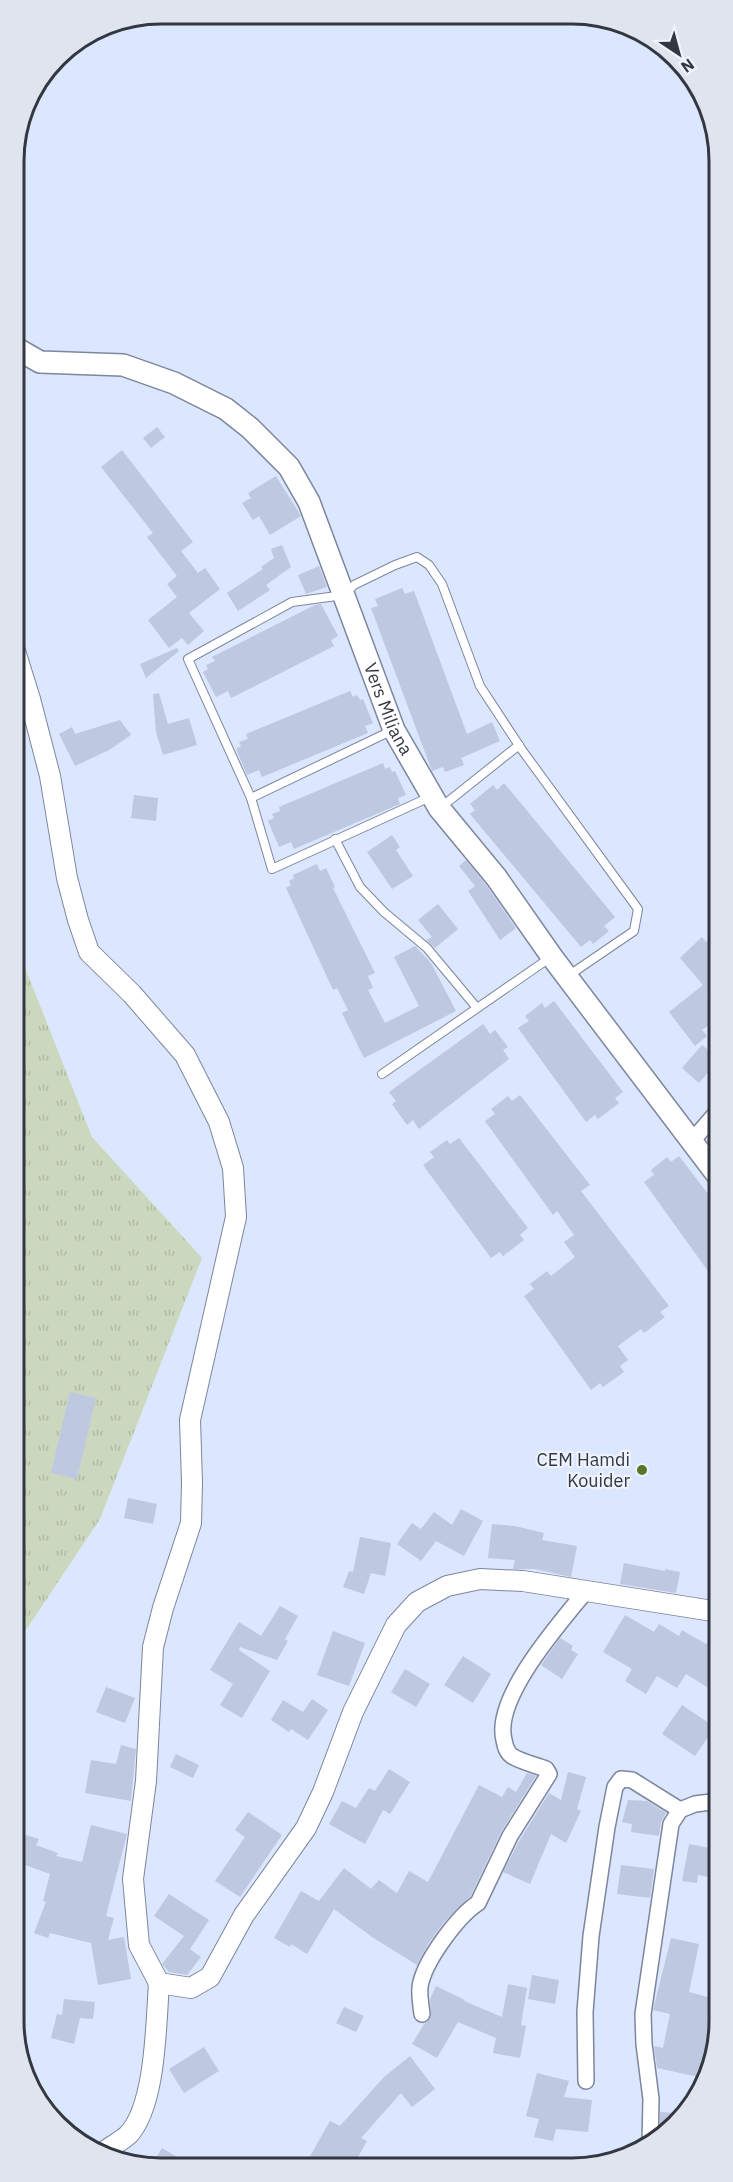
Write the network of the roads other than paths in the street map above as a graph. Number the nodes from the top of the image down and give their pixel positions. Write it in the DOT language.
graph roads {
  1 [pos="24,353"];
  2 [pos="344,595"];
  3 [pos="24,680"];
  4 [pos="394,730"];
  5 [pos="519,746"];
  6 [pos="251,798"];
  7 [pos="436,802"];
  8 [pos="335,839"];
  9 [pos="552,957"];
  10 [pos="568,976"];
  11 [pos="477,1008"];
  12 [pos="382,1074"];
  13 [pos="709,1121"];
  14 [pos="692,1141"];
  15 [pos="709,1164"];
  16 [pos="586,1591"];
  17 [pos="709,1609"];
  18 [pos="709,1802"];
  19 [pos="680,1810"];
  20 [pos="159,1983"];
  21 [pos="422,2014"];
  22 [pos="586,2081"];
  23 [pos="650,2133"];
  24 [pos="109,2148"];
  1 -- 2 [label="main road, Vers Miliana"];
  2 -- 4 [label="main road, Vers Miliana"];
  2 -- 5 [label="lane"];
  2 -- 6 [label="lane"];
  3 -- 20 [label="street"];
  4 -- 6 [label="lane"];
  4 -- 7 [label="main road, Vers Miliana"];
  5 -- 7 [label="lane"];
  5 -- 10 [label="lane"];
  6 -- 8 [label="lane"];
  7 -- 8 [label="lane"];
  7 -- 9 [label="main road, Vers Miliana"];
  8 -- 11 [label="lane"];
  9 -- 10 [label="main road, Vers Miliana"];
  9 -- 11 [label="lane"];
  10 -- 14 [label="main road, Vers Miliana"];
  11 -- 12 [label="lane"];
  13 -- 14 [label="street"];
  14 -- 15 [label="main road, Vers Miliana"];
  16 -- 17 [label="street"];
  16 -- 20 [label="street"];
  16 -- 21 [label="street"];
  18 -- 19 [label="street"];
  19 -- 22 [label="street"];
  19 -- 23 [label="street"];
  20 -- 24 [label="street"];
}
